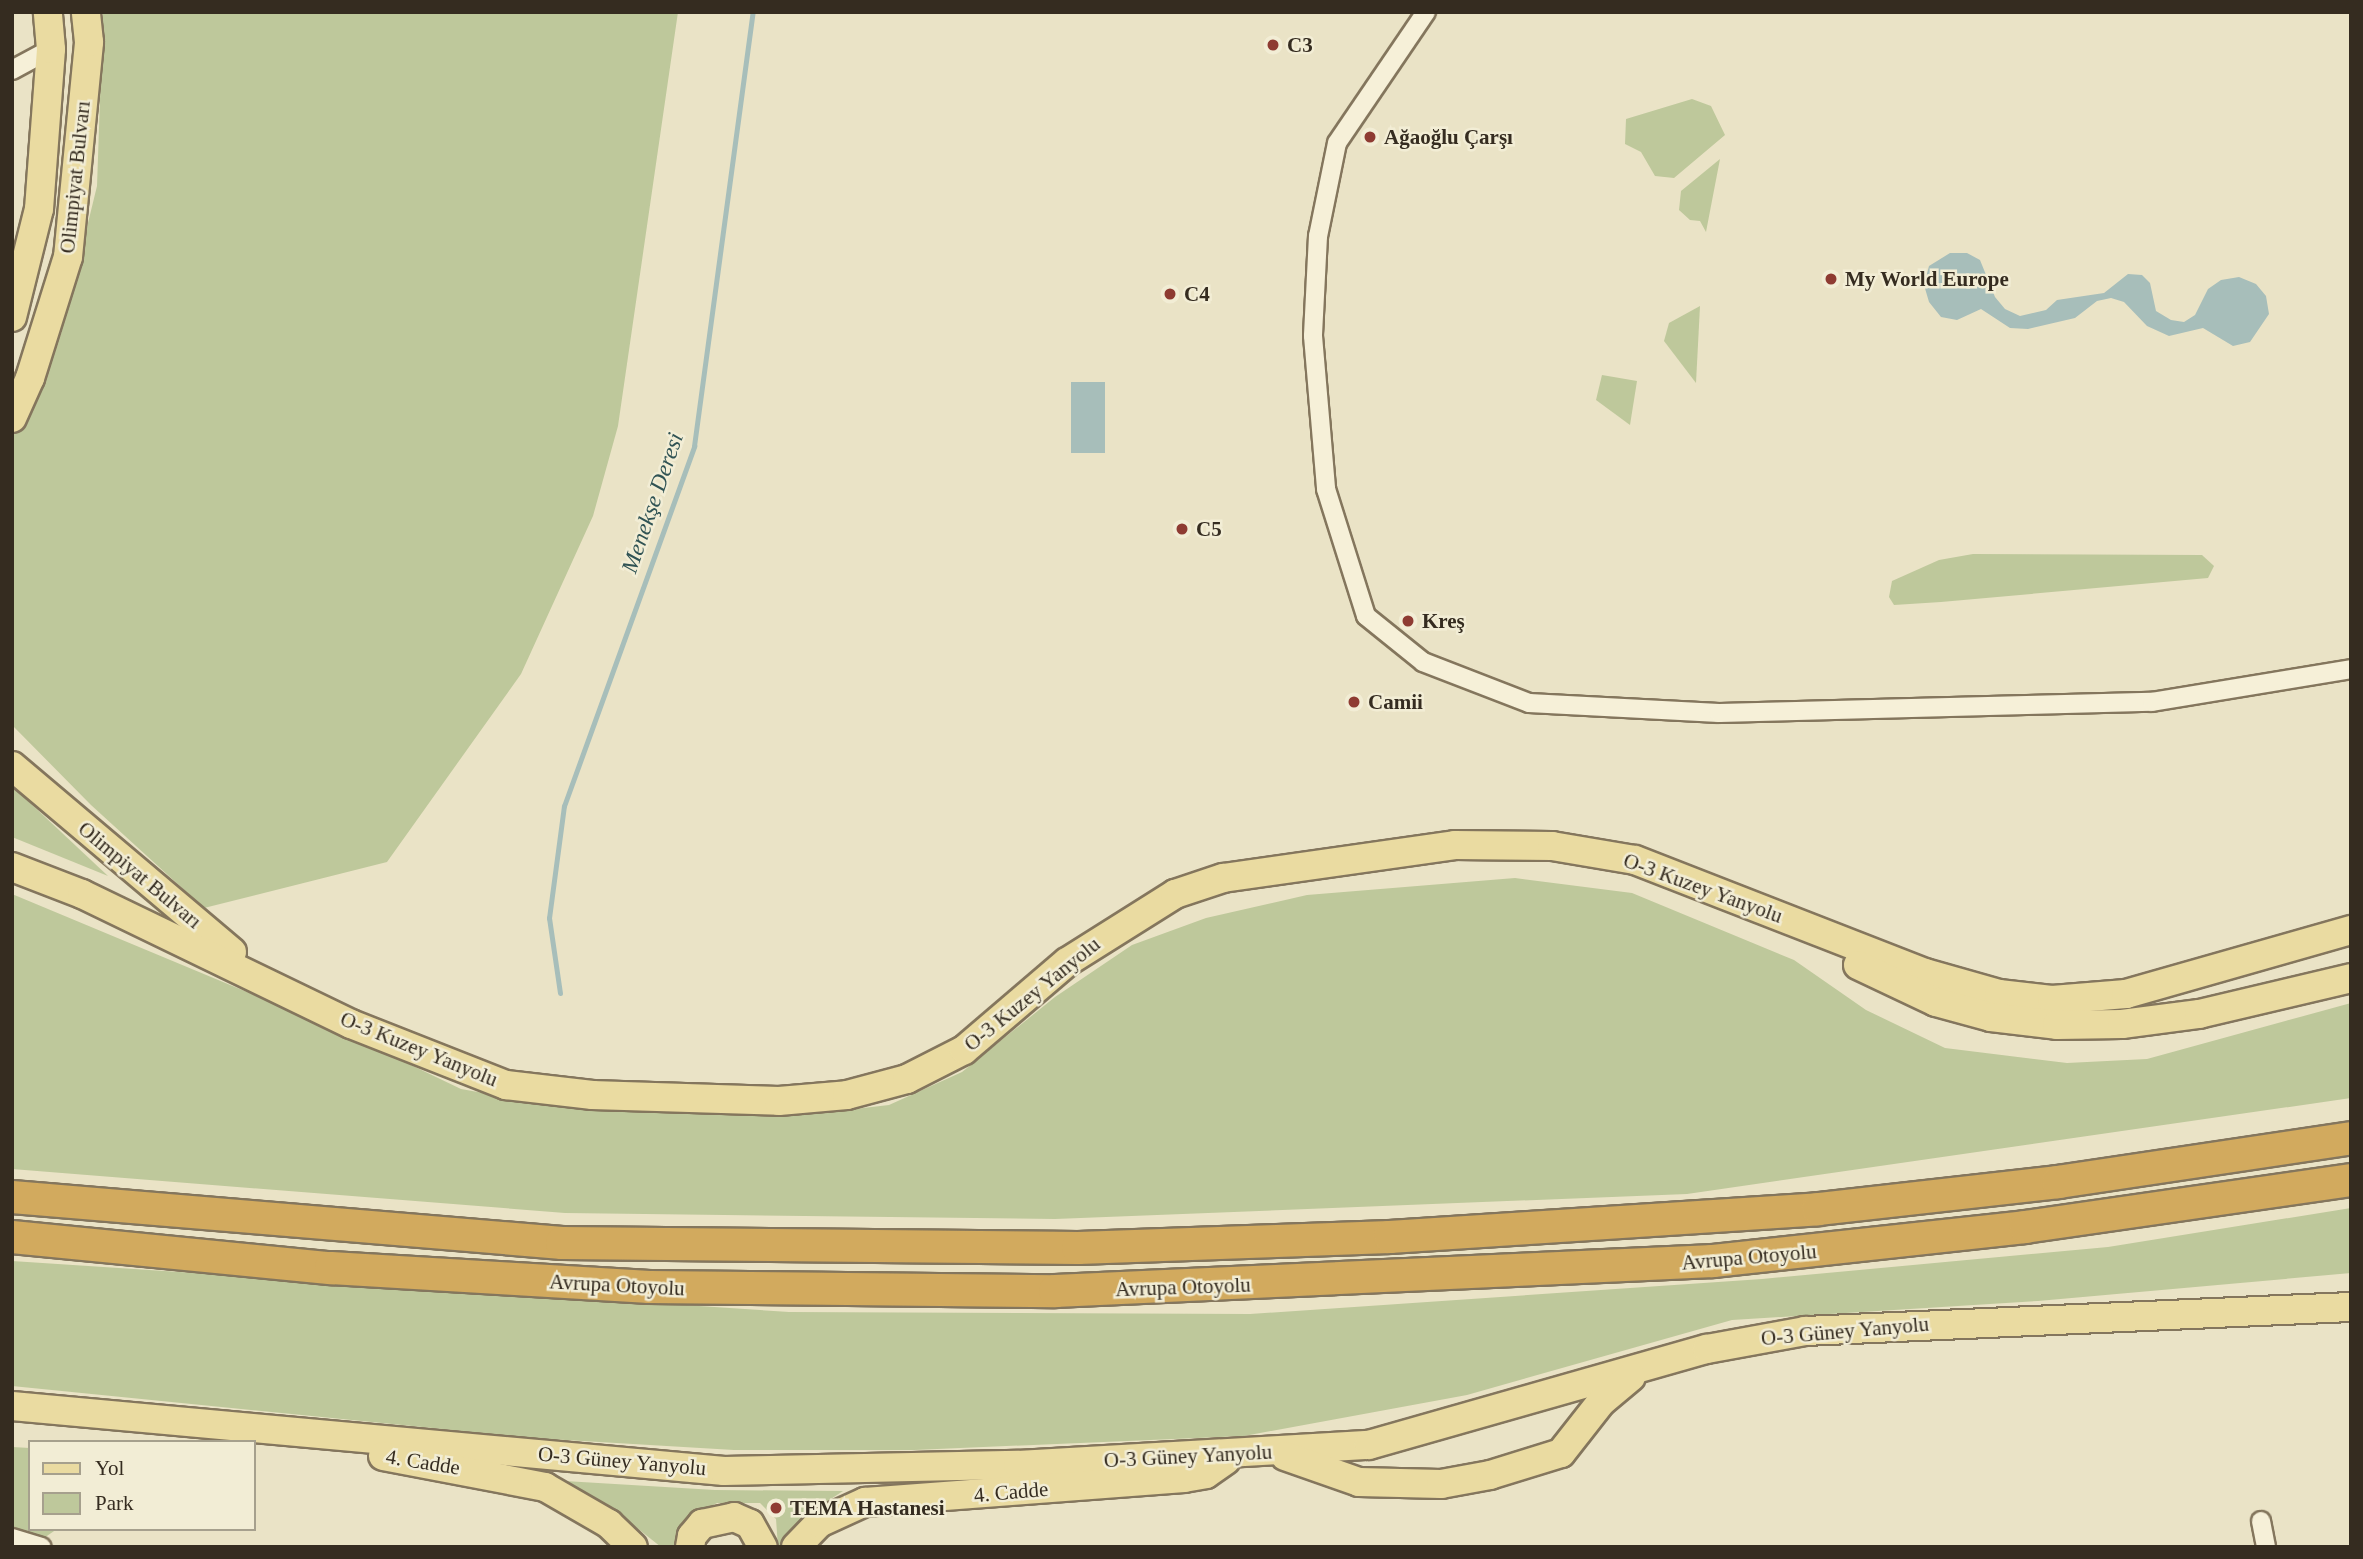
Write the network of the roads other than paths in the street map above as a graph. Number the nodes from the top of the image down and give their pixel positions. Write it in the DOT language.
graph roads {
  1 [pos="48,12"];
  2 [pos="86,12"];
  3 [pos="1426,12"];
  4 [pos="51,49"];
  5 [pos="12,70"];
  6 [pos="12,317"];
  7 [pos="12,418"];
  8 [pos="2351,669"];
  9 [pos="12,766"];
  10 [pos="12,867"];
  11 [pos="1709,888"];
  12 [pos="2351,930"];
  13 [pos="2351,978"];
  14 [pos="270,981"];
  15 [pos="2351,1139"];
  16 [pos="2351,1180"];
  17 [pos="12,1197"];
  18 [pos="12,1237"];
  19 [pos="2351,1290"];
  20 [pos="2351,1307"];
  21 [pos="2241,1312"];
  22 [pos="1645,1367"];
  23 [pos="12,1406"];
  24 [pos="194,1420"];
  25 [pos="1273,1452"];
  26 [pos="1235,1455"];
  27 [pos="2261,1521"];
  28 [pos="12,1538"];
  29 [pos="42,1547"];
  30 [pos="633,1547"];
  31 [pos="690,1547"];
  32 [pos="763,1547"];
  33 [pos="796,1547"];
  34 [pos="2266,1547"];
  1 -- 4 [label="main road, Olimpiyat Bulvarı"];
  2 -- 7 [label="main road, Olimpiyat Bulvarı"];
  3 -- 8 [label="street"];
  4 -- 5 [label="street"];
  4 -- 6 [label="main road, Olimpiyat Bulvarı"];
  9 -- 14 [label="main road, Olimpiyat Bulvarı"];
  10 -- 14 [label="main road, O-3 Kuzey Yanyolu"];
  11 -- 12 [label="main road, O-3 Kuzey Yanyolu"];
  11 -- 13 [label="main road"];
  11 -- 14 [label="main road, O-3 Kuzey Yanyolu"];
  15 -- 17 [label="highway, Avrupa Otoyolu"];
  16 -- 18 [label="highway, Avrupa Otoyolu"];
  19 -- 21 [label="main road"];
  20 -- 21 [label="main road, O-3 Güney Yanyolu"];
  21 -- 22 [label="main road, O-3 Güney Yanyolu"];
  22 -- 25 [label="main road, O-3 Güney Yanyolu"];
  22 -- 25 [label="main road"];
  23 -- 24 [label="main road, O-3 Güney Yanyolu"];
  24 -- 26 [label="main road, O-3 Güney Yanyolu"];
  24 -- 30 [label="main road, 4. Cadde"];
  25 -- 26 [label="main road, O-3 Güney Yanyolu"];
  26 -- 33 [label="main road, 4. Cadde"];
  27 -- 34 [label="street"];
  28 -- 29 [label="street"];
  31 -- 32 [label="main road"];
}
